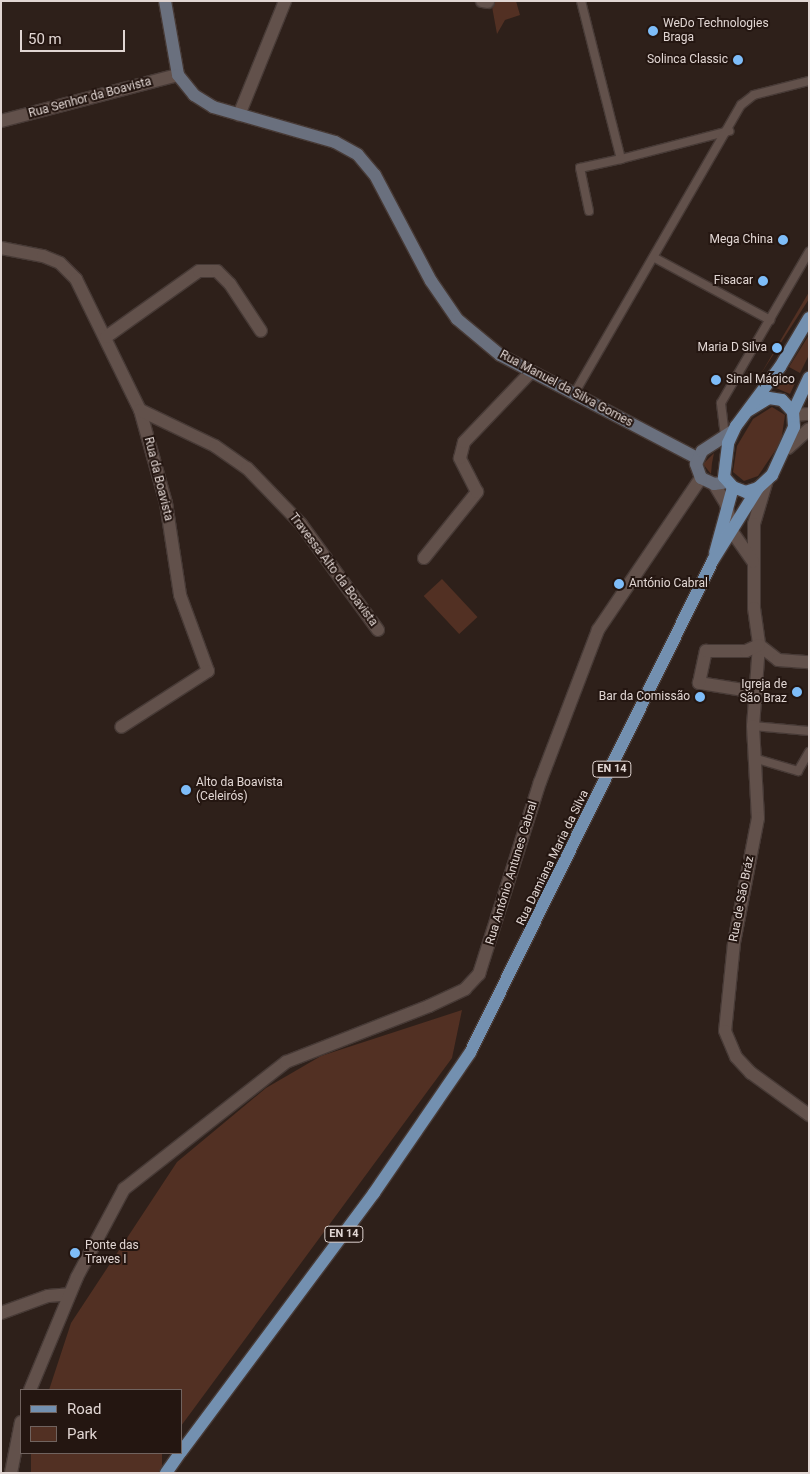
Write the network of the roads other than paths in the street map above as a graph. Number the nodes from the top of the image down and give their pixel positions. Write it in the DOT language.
graph roads {
  1 [pos="165,1"];
  2 [pos="286,1"];
  3 [pos="581,1"];
  4 [pos="178,75"];
  5 [pos="809,81"];
  6 [pos="239,115"];
  7 [pos="1,121"];
  8 [pos="729,132"];
  9 [pos="621,159"];
  10 [pos="589,211"];
  11 [pos="1,248"];
  12 [pos="809,252"];
  13 [pos="655,258"];
  14 [pos="809,318"];
  15 [pos="770,320"];
  16 [pos="261,331"];
  17 [pos="106,337"];
  18 [pos="531,372"];
  19 [pos="809,378"];
  20 [pos="574,394"];
  21 [pos="140,410"];
  22 [pos="749,410"];
  23 [pos="793,413"];
  24 [pos="809,414"];
  25 [pos="809,429"];
  26 [pos="729,433"];
  27 [pos="788,448"];
  28 [pos="697,458"];
  29 [pos="701,478"];
  30 [pos="714,484"];
  31 [pos="763,484"];
  32 [pos="730,485"];
  33 [pos="726,504"];
  34 [pos="733,533"];
  35 [pos="424,558"];
  36 [pos="713,560"];
  37 [pos="754,562"];
  38 [pos="378,630"];
  39 [pos="759,645"];
  40 [pos="809,662"];
  41 [pos="756,692"];
  42 [pos="121,726"];
  43 [pos="753,726"];
  44 [pos="809,731"];
  45 [pos="809,752"];
  46 [pos="757,759"];
  47 [pos="809,1115"];
  48 [pos="69,1294"];
  49 [pos="1,1313"];
  50 [pos="30,1389"];
  51 [pos="20,1427"];
  52 [pos="182,1451"];
  53 [pos="180,1454"];
  54 [pos="11,1473"];
  55 [pos="166,1473"];
  1 -- 4 [label="street, Rua Manuel da Silva Gomes"];
  2 -- 6 [label="street"];
  3 -- 9 [label="lane"];
  4 -- 6 [label="street, Rua Manuel da Silva Gomes"];
  4 -- 7 [label="street, Rua Senhor da Boavista"];
  5 -- 8 [label="lane"];
  6 -- 18 [label="street, Rua Manuel da Silva Gomes"];
  8 -- 9 [label="lane"];
  8 -- 13 [label="lane"];
  9 -- 10 [label="lane"];
  11 -- 17 [label="street, Rua da Boavista"];
  12 -- 15 [label="lane"];
  13 -- 15 [label="lane"];
  13 -- 20 [label="lane"];
  14 -- 22 [label="main road, Rua Damiana Maria da Silva / EN 14"];
  15 -- 26 [label="lane"];
  16 -- 17 [label="street"];
  17 -- 21 [label="street, Rua da Boavista"];
  18 -- 20 [label="street, Rua Manuel da Silva Gomes"];
  18 -- 35 [label="street"];
  19 -- 23 [label="main road, Rua Damiana Maria da Silva / EN 14"];
  20 -- 28 [label="street, Rua Manuel da Silva Gomes"];
  21 -- 38 [label="street, Travessa Alto da Boavista"];
  21 -- 42 [label="street, Rua da Boavista"];
  22 -- 23 [label="main road, Rua Damiana Maria da Silva / EN 14"];
  22 -- 26 [label="main road, Rua Damiana Maria da Silva / EN 14"];
  23 -- 24 [label="street"];
  23 -- 27 [label="main road, Rua Damiana Maria da Silva / EN 14"];
  25 -- 27 [label="street"];
  26 -- 28 [label="street"];
  26 -- 32 [label="main road, Rua Damiana Maria da Silva / EN 14"];
  27 -- 31 [label="main road, Rua Damiana Maria da Silva / EN 14"];
  28 -- 29 [label="street"];
  29 -- 30 [label="street"];
  29 -- 48 [label="street, Rua António Antunes Cabral"];
  30 -- 32 [label="street"];
  30 -- 33 [label="street"];
  31 -- 32 [label="main road"];
  31 -- 34 [label="main road, Rua Damiana Maria da Silva / EN 14"];
  31 -- 37 [label="street, Rua de São Bráz"];
  32 -- 33 [label="main road, Rua Damiana Maria da Silva / EN 14"];
  33 -- 34 [label="street"];
  33 -- 36 [label="main road, Rua Damiana Maria da Silva / EN 14"];
  34 -- 36 [label="main road, Rua Damiana Maria da Silva / EN 14"];
  34 -- 37 [label="street"];
  36 -- 52 [label="main road, Rua Damiana Maria da Silva / EN 14"];
  37 -- 39 [label="street, Rua de São Bráz"];
  39 -- 40 [label="street"];
  39 -- 41 [label="street, Rua de São Bráz"];
  39 -- 41 [label="street"];
  41 -- 43 [label="street, Rua de São Bráz"];
  43 -- 44 [label="lane"];
  43 -- 46 [label="street, Rua de São Bráz"];
  45 -- 46 [label="lane"];
  46 -- 47 [label="street, Rua de São Bráz"];
  48 -- 49 [label="street"];
  48 -- 50 [label="street, Rua António Antunes Cabral"];
  51 -- 54 [label="street"];
  53 -- 55 [label="main road, EN 14"];
}
